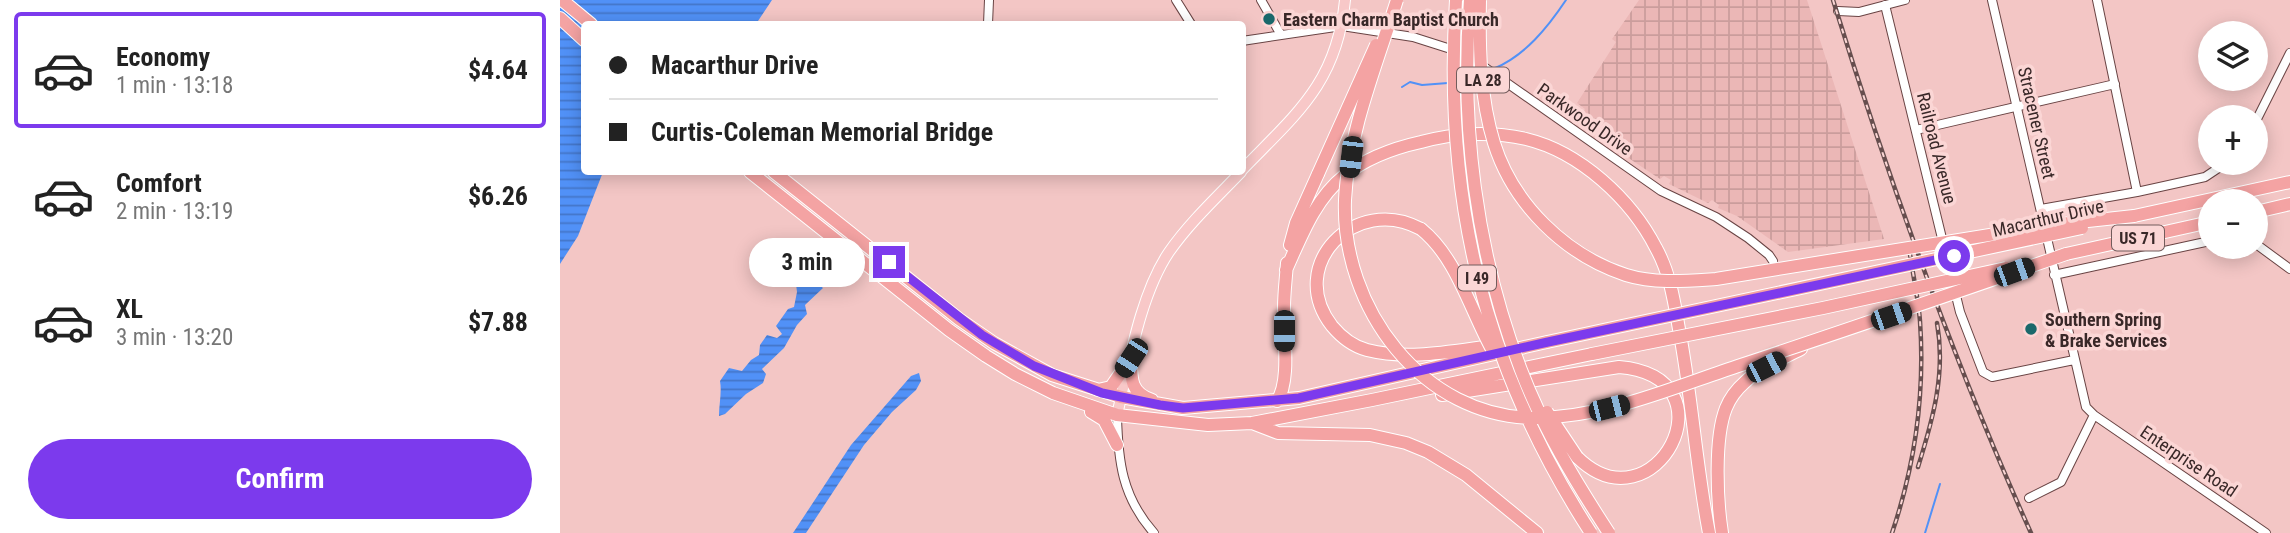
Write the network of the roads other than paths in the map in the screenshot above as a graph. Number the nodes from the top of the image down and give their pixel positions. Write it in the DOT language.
graph roads {
  1 [pos="562,0"];
  2 [pos="989,0"];
  3 [pos="1176,0"];
  4 [pos="1261,0"];
  5 [pos="1345,0"];
  6 [pos="1396,0"];
  7 [pos="1456,0"];
  8 [pos="1470,0"];
  9 [pos="1480,0"];
  10 [pos="1905,0"];
  11 [pos="1992,0"];
  12 [pos="2097,0"];
  13 [pos="1885,5"];
  14 [pos="1838,11"];
  15 [pos="560,18"];
  16 [pos="587,21"];
  17 [pos="988,21"];
  18 [pos="1189,21"];
  19 [pos="1342,26"];
  20 [pos="1281,35"];
  21 [pos="581,37"];
  22 [pos="1246,40"];
  23 [pos="2290,53"];
  24 [pos="2115,84"];
  25 [pos="2264,105"];
  26 [pos="2017,107"];
  27 [pos="1916,131"];
  28 [pos="1246,167"];
  29 [pos="754,175"];
  30 [pos="778,175"];
  31 [pos="1238,175"];
  32 [pos="2208,175"];
  33 [pos="2287,183"];
  34 [pos="2137,192"];
  35 [pos="2290,204"];
  36 [pos="2041,209"];
  37 [pos="2268,209"];
  38 [pos="2134,216"];
  39 [pos="2198,225"];
  40 [pos="2198,244"];
  41 [pos="2268,253"];
  42 [pos="2066,254"];
  43 [pos="1773,261"];
  44 [pos="1286,270"];
  45 [pos="2290,270"];
  46 [pos="2054,275"];
  47 [pos="1547,342"];
  48 [pos="1815,342"];
  49 [pos="1131,358"];
  50 [pos="2074,360"];
  51 [pos="1521,370"];
  52 [pos="1510,382"];
  53 [pos="1032,383"];
  54 [pos="1092,390"];
  55 [pos="1121,397"];
  56 [pos="1372,400"];
  57 [pos="1277,401"];
  58 [pos="1183,408"];
  59 [pos="1117,415"];
  60 [pos="2094,415"];
  61 [pos="1252,423"];
  62 [pos="1117,445"];
  63 [pos="2029,498"];
  64 [pos="1154,533"];
  65 [pos="1537,533"];
  66 [pos="1591,533"];
  67 [pos="1609,533"];
  68 [pos="1709,533"];
  69 [pos="1722,533"];
  70 [pos="2266,533"];
  1 -- 16 [label="highway"];
  2 -- 17 [label="street"];
  3 -- 18 [label="street"];
  4 -- 20 [label="street"];
  5 -- 19 [label="main road"];
  6 -- 44 [label="highway, bridge"];
  6 -- 48 [label="highway, bridge"];
  7 -- 52 [label="highway, I 49, bridge"];
  8 -- 51 [label="highway, I 49, bridge"];
  9 -- 38 [label="highway, LA 28, bridge"];
  10 -- 13 [label="street"];
  11 -- 26 [label="street, Stracener Street"];
  12 -- 24 [label="street"];
  13 -- 14 [label="street"];
  13 -- 27 [label="street, Railroad Avenue"];
  15 -- 21 [label="highway"];
  19 -- 20 [label="street, Parkwood Drive"];
  19 -- 28 [label="main road"];
  19 -- 43 [label="street, Parkwood Drive"];
  20 -- 22 [label="street, Parkwood Drive"];
  23 -- 25 [label="street"];
  24 -- 26 [label="street"];
  24 -- 34 [label="street"];
  26 -- 27 [label="street"];
  26 -- 36 [label="street, Stracener Street"];
  27 -- 50 [label="street, Railroad Avenue"];
  29 -- 53 [label="highway, US 71"];
  30 -- 54 [label="highway, Macarthur Drive / US 71"];
  31 -- 49 [label="main road"];
  32 -- 34 [label="street"];
  33 -- 38 [label="highway, Macarthur Drive / US 71"];
  34 -- 36 [label="street"];
  35 -- 37 [label="highway"];
  36 -- 46 [label="street, Stracener Street"];
  38 -- 47 [label="highway, Macarthur Drive / US 71, bridge"];
  39 -- 42 [label="highway, US 71"];
  40 -- 46 [label="street"];
  41 -- 45 [label="street"];
  42 -- 48 [label="highway, bridge"];
  42 -- 56 [label="highway, US 71, bridge"];
  44 -- 57 [label="highway"];
  44 -- 68 [label="highway"];
  46 -- 50 [label="street, Stracener Street"];
  47 -- 52 [label="highway, bridge"];
  47 -- 57 [label="highway, Macarthur Drive / US 71"];
  48 -- 69 [label="highway, bridge"];
  49 -- 54 [label="highway"];
  49 -- 55 [label="main road"];
  49 -- 58 [label="highway"];
  50 -- 60 [label="street, Stracener Street"];
  51 -- 56 [label="highway, bridge"];
  51 -- 67 [label="highway, I 49, bridge"];
  52 -- 66 [label="highway, I 49, bridge"];
  53 -- 59 [label="highway, US 71"];
  53 -- 62 [label="highway"];
  54 -- 55 [label="highway, Macarthur Drive / US 71"];
  55 -- 58 [label="highway, Macarthur Drive / US 71"];
  55 -- 59 [label="main road"];
  56 -- 61 [label="highway, US 71"];
  57 -- 58 [label="highway, Macarthur Drive / US 71"];
  59 -- 61 [label="highway, US 71"];
  59 -- 62 [label="street"];
  60 -- 63 [label="street"];
  60 -- 70 [label="street, Enterprise Road"];
  61 -- 65 [label="highway"];
  62 -- 64 [label="street"];
}
